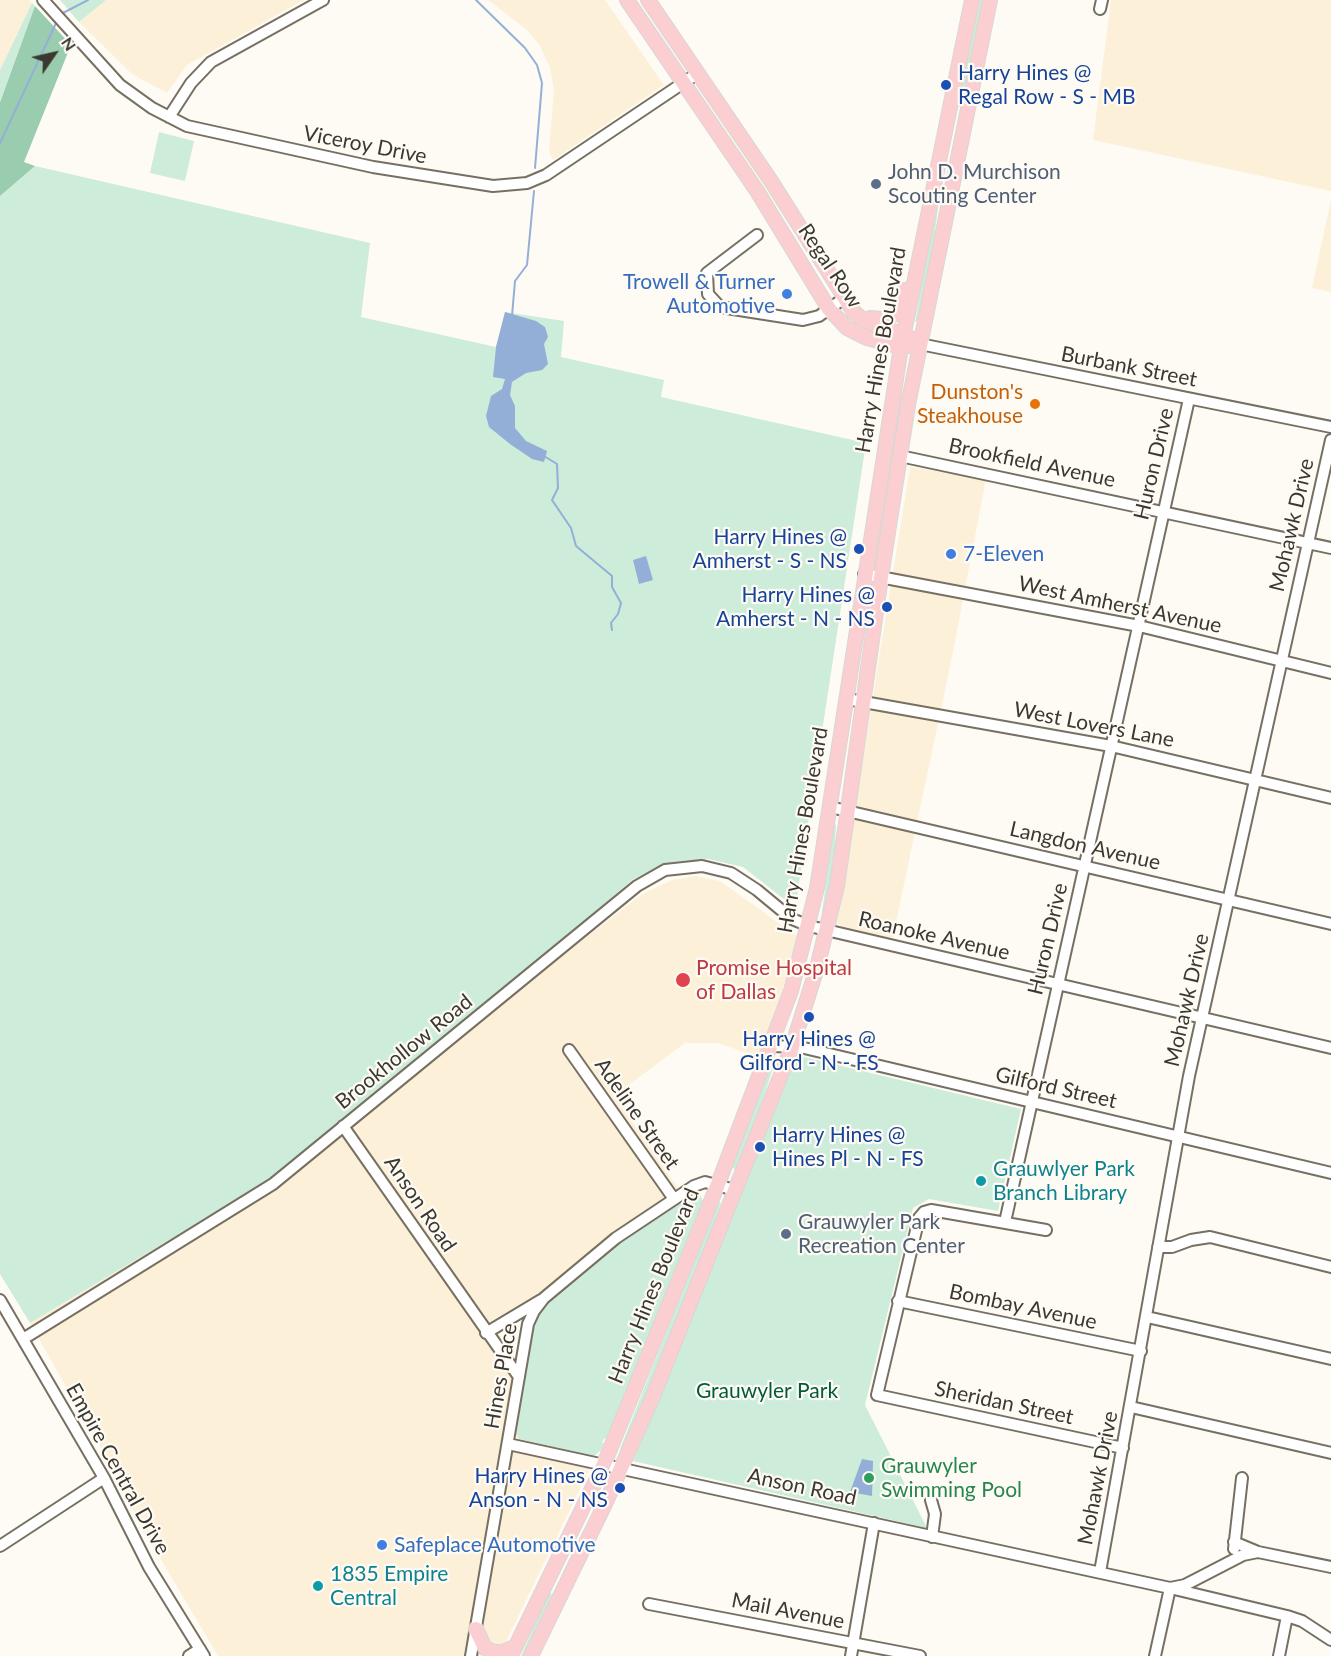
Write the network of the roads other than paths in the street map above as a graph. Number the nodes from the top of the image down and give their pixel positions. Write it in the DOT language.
graph roads {
  1 [pos="323,0"];
  2 [pos="627,0"];
  3 [pos="648,0"];
  4 [pos="972,0"];
  5 [pos="990,0"];
  6 [pos="44,1"];
  7 [pos="698,73"];
  8 [pos="683,84"];
  9 [pos="169,117"];
  10 [pos="947,122"];
  11 [pos="965,126"];
  12 [pos="758,160"];
  13 [pos="742,170"];
  14 [pos="932,195"];
  15 [pos="776,223"];
  16 [pos="941,231"];
  17 [pos="757,235"];
  18 [pos="816,256"];
  19 [pos="919,258"];
  20 [pos="843,299"];
  21 [pos="829,309"];
  22 [pos="856,315"];
  23 [pos="867,338"];
  24 [pos="902,340"];
  25 [pos="920,344"];
  26 [pos="896,375"];
  27 [pos="1189,399"];
  28 [pos="1331,427"];
  29 [pos="1331,440"];
  30 [pos="900,456"];
  31 [pos="1163,511"];
  32 [pos="1308,543"];
  33 [pos="1331,548"];
  34 [pos="864,574"];
  35 [pos="881,577"];
  36 [pos="1138,626"];
  37 [pos="1282,661"];
  38 [pos="1331,673"];
  39 [pos="847,699"];
  40 [pos="864,702"];
  41 [pos="1111,746"];
  42 [pos="1257,781"];
  43 [pos="1331,798"];
  44 [pos="830,807"];
  45 [pos="849,811"];
  46 [pos="1085,866"];
  47 [pos="1229,900"];
  48 [pos="1331,924"];
  49 [pos="809,926"];
  50 [pos="827,930"];
  51 [pos="1058,985"];
  52 [pos="1203,1017"];
  53 [pos="772,1046"];
  54 [pos="792,1047"];
  55 [pos="1331,1048"];
  56 [pos="569,1050"];
  57 [pos="1031,1103"];
  58 [pos="343,1126"];
  59 [pos="1179,1135"];
  60 [pos="1331,1173"];
  61 [pos="718,1184"];
  62 [pos="735,1190"];
  63 [pos="674,1199"];
  64 [pos="1005,1222"];
  65 [pos="1046,1230"];
  66 [pos="1158,1247"];
  67 [pos="1331,1267"];
  68 [pos="544,1298"];
  69 [pos="0,1300"];
  70 [pos="898,1301"];
  71 [pos="1147,1317"];
  72 [pos="486,1333"];
  73 [pos="22,1339"];
  74 [pos="1141,1351"];
  75 [pos="1331,1359"];
  76 [pos="519,1377"];
  77 [pos="1131,1407"];
  78 [pos="508,1444"];
  79 [pos="1123,1448"];
  80 [pos="1331,1453"];
  81 [pos="604,1464"];
  82 [pos="622,1467"];
  83 [pos="104,1478"];
  84 [pos="1242,1478"];
  85 [pos="931,1500"];
  86 [pos="874,1523"];
  87 [pos="932,1537"];
  88 [pos="1234,1542"];
  89 [pos="0,1546"];
  90 [pos="1258,1552"];
  91 [pos="1231,1561"];
  92 [pos="1331,1567"];
  93 [pos="554,1572"];
  94 [pos="1101,1572"];
  95 [pos="568,1580"];
  96 [pos="1170,1588"];
  97 [pos="649,1604"];
  98 [pos="1287,1616"];
  99 [pos="476,1629"];
  100 [pos="1331,1640"];
  101 [pos="854,1643"];
  102 [pos="513,1651"];
  103 [pos="202,1653"];
  104 [pos="189,1656"];
  105 [pos="471,1656"];
  106 [pos="531,1656"];
  107 [pos="851,1656"];
  108 [pos="920,1656"];
  109 [pos="1155,1656"];
  110 [pos="1279,1656"];
  1 -- 9 [label="street"];
  2 -- 8 [label="main road, Regal Row"];
  3 -- 7 [label="main road, Regal Row"];
  4 -- 10 [label="main road, Harry Hines Boulevard"];
  5 -- 11 [label="main road, Harry Hines Boulevard"];
  6 -- 9 [label="street, Viceroy Drive"];
  7 -- 8 [label="street, Viceroy Drive"];
  7 -- 12 [label="main road, Regal Row"];
  8 -- 9 [label="street, Viceroy Drive"];
  8 -- 13 [label="main road, Regal Row"];
  10 -- 11 [label="main road"];
  10 -- 14 [label="main road, Harry Hines Boulevard"];
  11 -- 16 [label="main road, Harry Hines Boulevard"];
  12 -- 13 [label="main road"];
  12 -- 18 [label="main road, Regal Row"];
  13 -- 15 [label="main road, Regal Row"];
  14 -- 16 [label="main road"];
  14 -- 19 [label="main road, Harry Hines Boulevard"];
  15 -- 18 [label="main road"];
  15 -- 21 [label="main road, Regal Row"];
  16 -- 25 [label="main road, Harry Hines Boulevard"];
  17 -- 21 [label="street"];
  18 -- 20 [label="main road, Regal Row"];
  19 -- 22 [label="main road"];
  19 -- 24 [label="main road, Harry Hines Boulevard"];
  20 -- 21 [label="street"];
  20 -- 22 [label="main road, Regal Row"];
  21 -- 23 [label="main road, Regal Row"];
  22 -- 24 [label="main road, Regal Row"];
  23 -- 24 [label="main road, Regal Row"];
  23 -- 26 [label="main road"];
  24 -- 25 [label="main road, Regal Row"];
  24 -- 26 [label="main road, Harry Hines Boulevard"];
  25 -- 27 [label="street, Burbank Street"];
  25 -- 30 [label="main road, Harry Hines Boulevard"];
  26 -- 34 [label="main road, Harry Hines Boulevard"];
  27 -- 28 [label="street, Burbank Street"];
  27 -- 31 [label="street, Huron Drive"];
  29 -- 32 [label="street, Mohawk Drive"];
  30 -- 31 [label="street, Brookfield Avenue"];
  30 -- 35 [label="main road, Harry Hines Boulevard"];
  31 -- 32 [label="street, Brookfield Avenue"];
  31 -- 36 [label="street, Huron Drive"];
  32 -- 33 [label="street, Brookfield Avenue"];
  32 -- 37 [label="street, Mohawk Drive"];
  34 -- 35 [label="street, West Amherst Avenue"];
  34 -- 39 [label="main road, Harry Hines Boulevard"];
  35 -- 36 [label="street, West Amherst Avenue"];
  35 -- 40 [label="main road, Harry Hines Boulevard"];
  36 -- 37 [label="street, West Amherst Avenue"];
  36 -- 41 [label="street, Huron Drive"];
  37 -- 38 [label="street, West Amherst Avenue"];
  37 -- 42 [label="street, Mohawk Drive"];
  39 -- 40 [label="street, West Lovers Lane"];
  39 -- 44 [label="main road, Harry Hines Boulevard"];
  40 -- 41 [label="street, West Lovers Lane"];
  40 -- 45 [label="main road, Harry Hines Boulevard"];
  41 -- 42 [label="street, West Lovers Lane"];
  41 -- 46 [label="street, Huron Drive"];
  42 -- 43 [label="street, West Lovers Lane"];
  42 -- 47 [label="street, Mohawk Drive"];
  44 -- 45 [label="street, Langdon Avenue"];
  44 -- 49 [label="main road, Harry Hines Boulevard"];
  45 -- 46 [label="street, Langdon Avenue"];
  45 -- 50 [label="main road, Harry Hines Boulevard"];
  46 -- 47 [label="street, Langdon Avenue"];
  46 -- 51 [label="street, Huron Drive"];
  47 -- 48 [label="street, Langdon Avenue"];
  47 -- 52 [label="street, Mohawk Drive"];
  49 -- 50 [label="street, Roanoke Avenue"];
  49 -- 53 [label="main road, Harry Hines Boulevard"];
  49 -- 58 [label="street, Brookhollow Road"];
  50 -- 51 [label="street, Roanoke Avenue"];
  50 -- 54 [label="main road, Harry Hines Boulevard"];
  51 -- 52 [label="street, Roanoke Avenue"];
  51 -- 57 [label="street, Huron Drive"];
  52 -- 55 [label="street, Roanoke Avenue"];
  52 -- 59 [label="street, Mohawk Drive"];
  53 -- 54 [label="street, Gilford Street"];
  53 -- 61 [label="main road, Harry Hines Boulevard"];
  54 -- 57 [label="street, Gilford Street"];
  54 -- 62 [label="main road, Harry Hines Boulevard"];
  56 -- 63 [label="street, Adeline Street"];
  57 -- 59 [label="street, Gilford Street"];
  57 -- 64 [label="street, Huron Drive"];
  58 -- 72 [label="street, Anson Road"];
  58 -- 73 [label="street, Brookhollow Road"];
  59 -- 60 [label="street, Gilford Street"];
  59 -- 66 [label="street, Mohawk Drive"];
  61 -- 62 [label="street, Hines Place"];
  61 -- 63 [label="street, Hines Place"];
  61 -- 81 [label="main road, Harry Hines Boulevard"];
  62 -- 82 [label="main road, Harry Hines Boulevard"];
  63 -- 68 [label="street, Hines Place"];
  64 -- 65 [label="street"];
  64 -- 70 [label="street"];
  66 -- 67 [label="street"];
  66 -- 71 [label="street, Mohawk Drive"];
  68 -- 72 [label="street"];
  68 -- 76 [label="street, Hines Place"];
  69 -- 73 [label="street, Empire Central Drive"];
  70 -- 74 [label="street, Bombay Avenue"];
  70 -- 79 [label="street, Sheridan Street"];
  71 -- 74 [label="street, Mohawk Drive"];
  71 -- 75 [label="street"];
  72 -- 76 [label="street, Anson Road"];
  73 -- 83 [label="street, Empire Central Drive"];
  74 -- 77 [label="street, Mohawk Drive"];
  76 -- 78 [label="street, Hines Place"];
  77 -- 79 [label="street, Mohawk Drive"];
  77 -- 80 [label="street"];
  78 -- 81 [label="street, Anson Road"];
  78 -- 99 [label="street, Hines Place"];
  79 -- 94 [label="street, Mohawk Drive"];
  81 -- 82 [label="street, Anson Road"];
  81 -- 93 [label="main road, Harry Hines Boulevard"];
  82 -- 86 [label="street, Anson Road"];
  82 -- 95 [label="main road, Harry Hines Boulevard"];
  83 -- 89 [label="street"];
  83 -- 103 [label="street, Empire Central Drive"];
  84 -- 88 [label="street"];
  85 -- 87 [label="street"];
  86 -- 87 [label="street, Anson Road"];
  86 -- 101 [label="street"];
  87 -- 94 [label="street, Anson Road"];
  88 -- 90 [label="street"];
  88 -- 91 [label="street"];
  90 -- 91 [label="street"];
  90 -- 92 [label="street"];
  91 -- 96 [label="street"];
  93 -- 95 [label="main road"];
  93 -- 102 [label="main road, Harry Hines Boulevard"];
  94 -- 96 [label="street, Anson Road"];
  95 -- 106 [label="main road, Harry Hines Boulevard"];
  96 -- 98 [label="street, Anson Road"];
  96 -- 109 [label="street"];
  97 -- 101 [label="street, Mail Avenue"];
  98 -- 100 [label="street, Anson Road"];
  98 -- 110 [label="street"];
  99 -- 102 [label="main road"];
  99 -- 105 [label="street, Hines Place"];
  101 -- 107 [label="street"];
  101 -- 108 [label="street, Mail Avenue"];
  103 -- 104 [label="street"];
}
